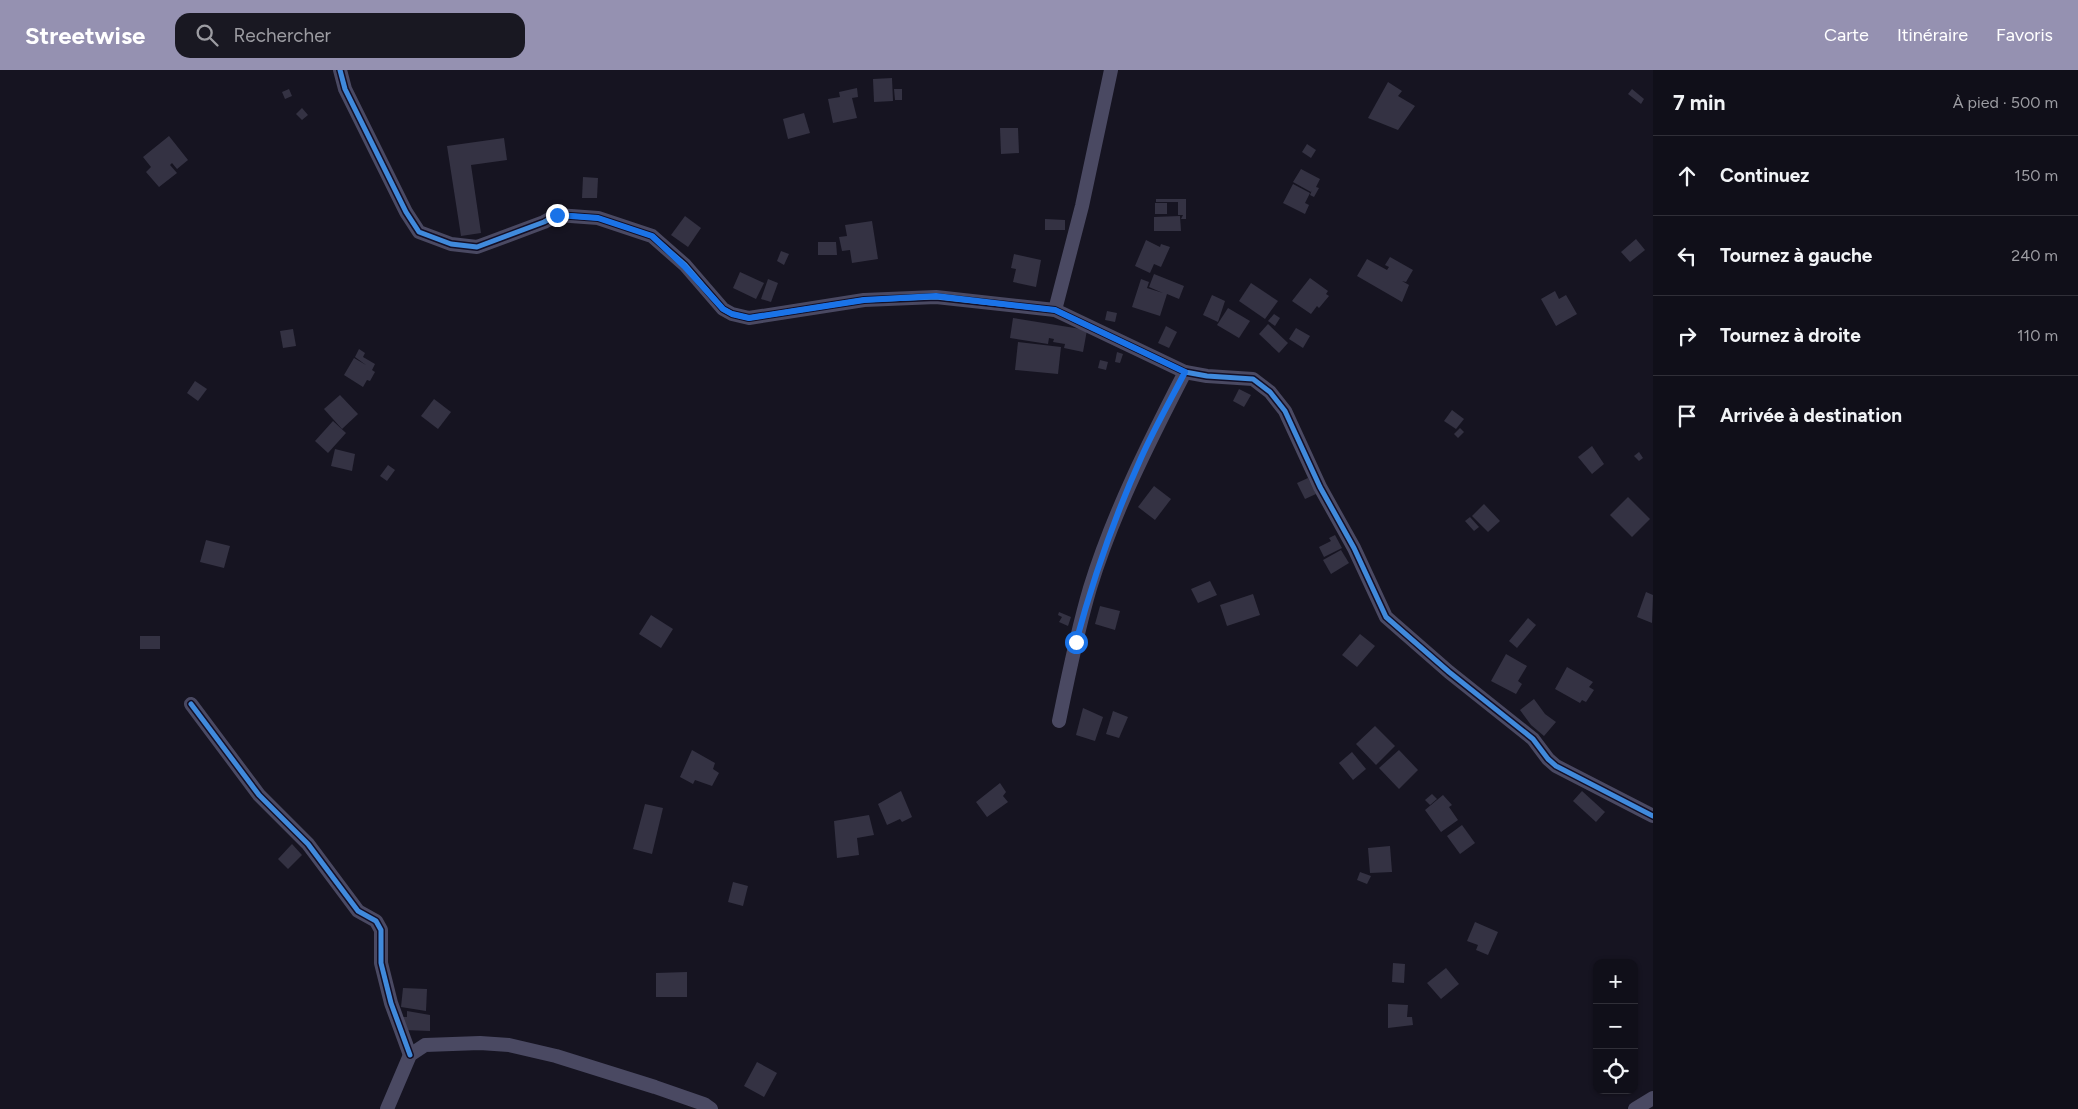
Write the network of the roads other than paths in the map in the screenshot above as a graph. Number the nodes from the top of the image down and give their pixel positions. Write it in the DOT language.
graph roads {
  1 [pos="340,70"];
  2 [pos="1111,70"];
  3 [pos="1055,310"];
  4 [pos="1185,372"];
  5 [pos="191,704"];
  6 [pos="1059,721"];
  7 [pos="1653,816"];
  8 [pos="410,1056"];
  9 [pos="1653,1098"];
  10 [pos="388,1109"];
  11 [pos="711,1109"];
  12 [pos="1634,1109"];
  1 -- 3 [label="street"];
  2 -- 3 [label="street"];
  3 -- 4 [label="street"];
  4 -- 6 [label="street"];
  4 -- 7 [label="street"];
  5 -- 8 [label="street"];
  8 -- 10 [label="street"];
  8 -- 11 [label="street"];
  9 -- 12 [label="street"];
}
